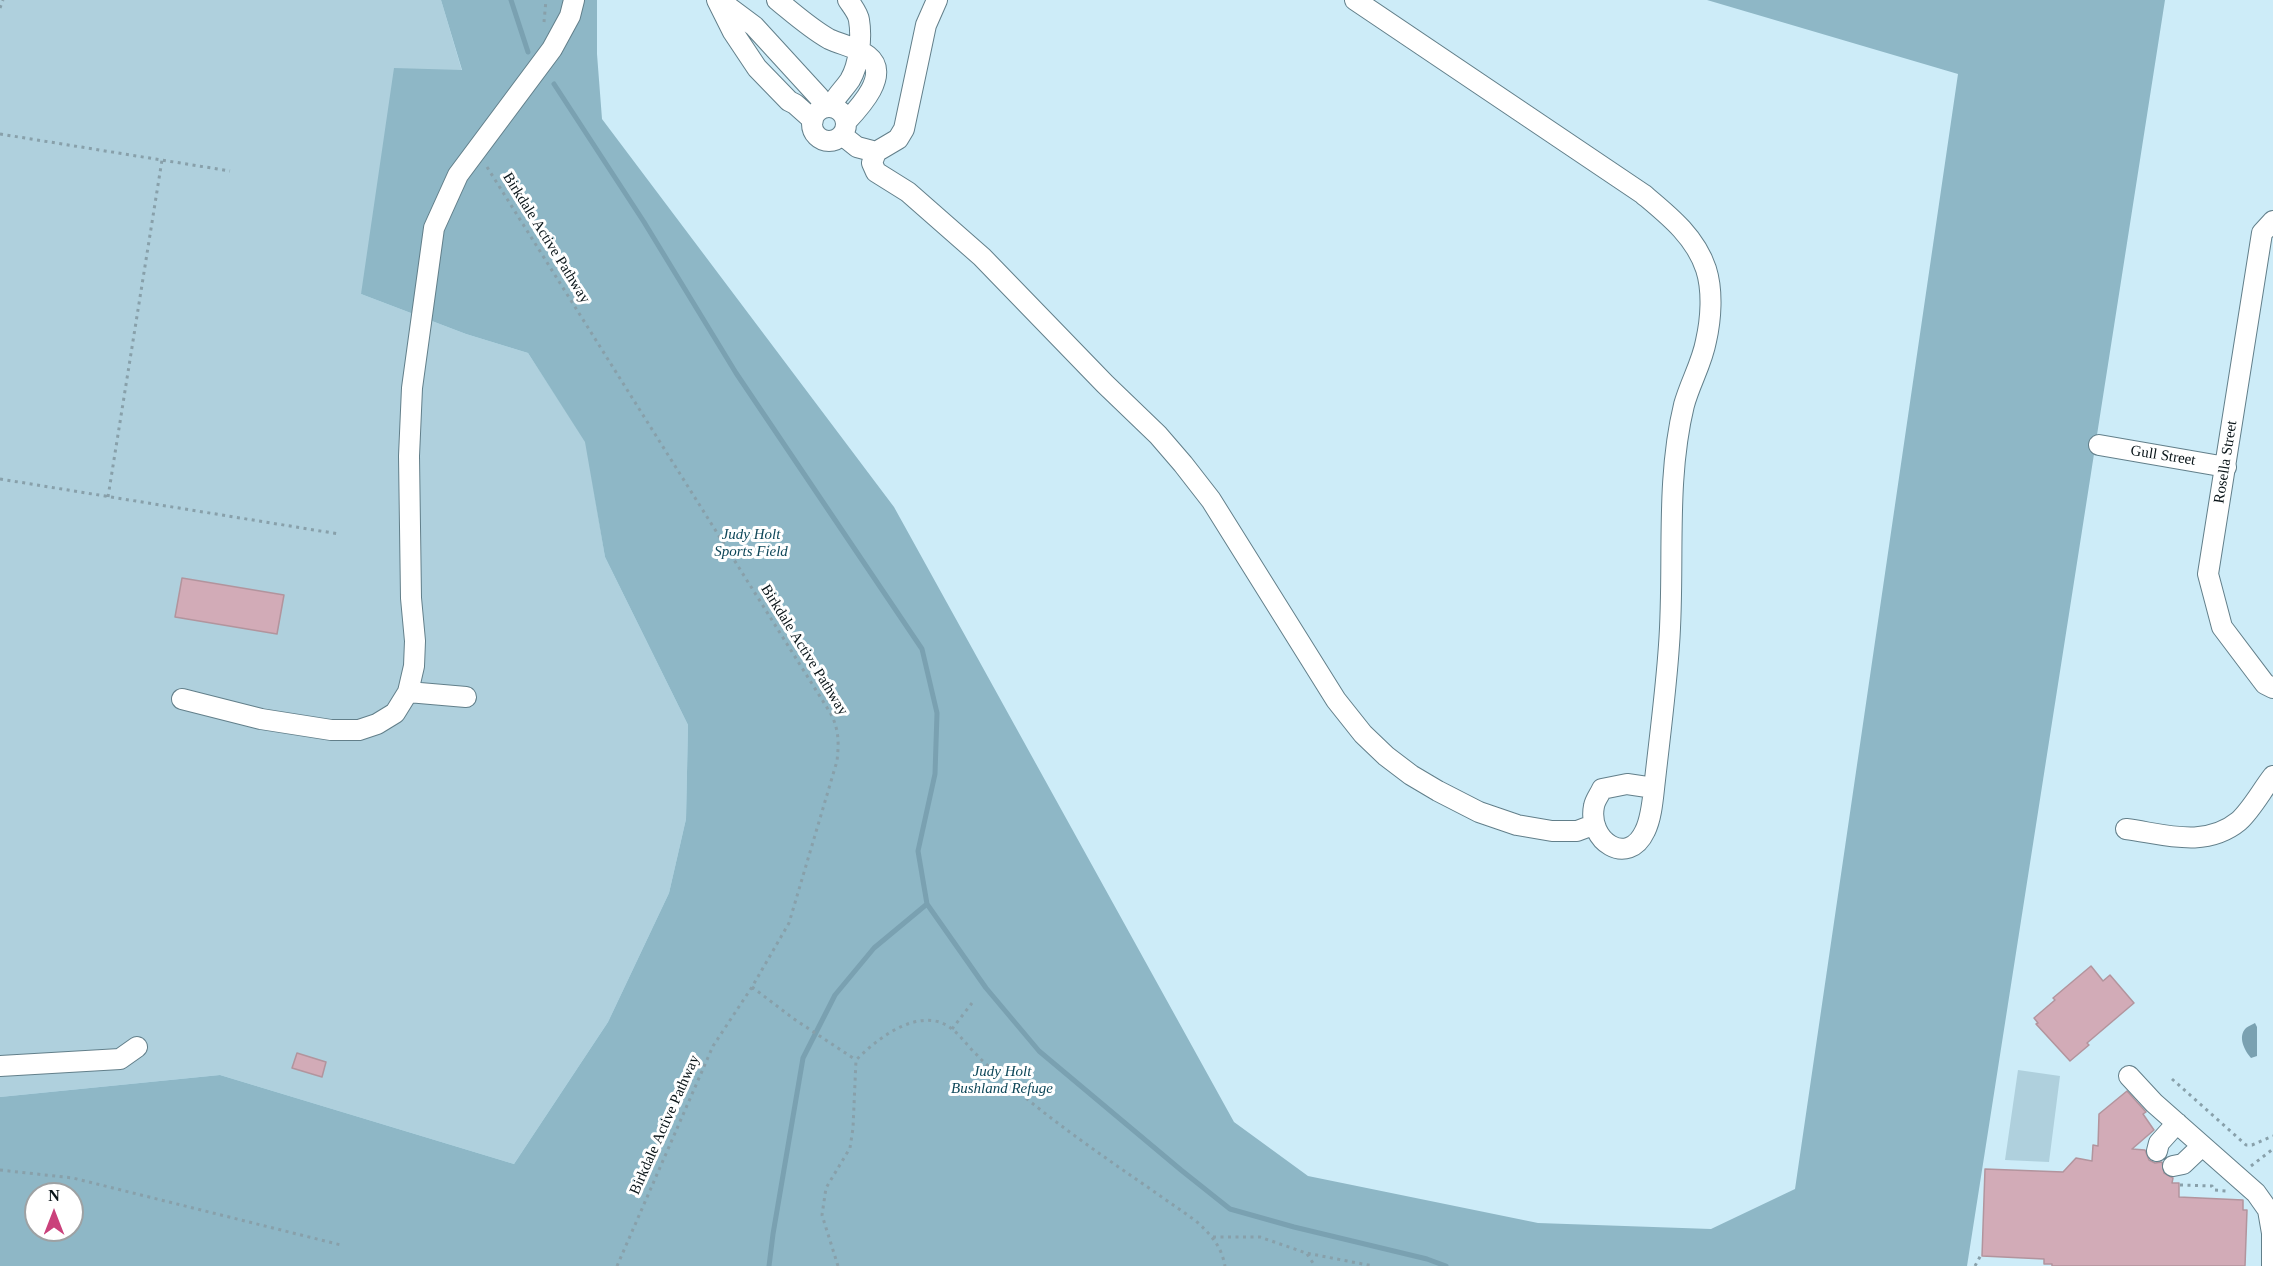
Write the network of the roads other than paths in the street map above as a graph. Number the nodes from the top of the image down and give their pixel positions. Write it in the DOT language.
graph roads {
  1 [pos="574,0"];
  2 [pos="718,0"];
  3 [pos="777,0"];
  4 [pos="848,0"];
  5 [pos="937,0"];
  6 [pos="1355,0"];
  7 [pos="858,50"];
  8 [pos="823,111"];
  9 [pos="844,129"];
  10 [pos="876,152"];
  11 [pos="2273,221"];
  12 [pos="2099,445"];
  13 [pos="2226,466"];
  14 [pos="2273,688"];
  15 [pos="408,692"];
  16 [pos="466,697"];
  17 [pos="182,699"];
  18 [pos="2273,776"];
  19 [pos="1654,788"];
  20 [pos="1593,825"];
  21 [pos="2126,829"];
  22 [pos="137,1047"];
  23 [pos="0,1066"];
  24 [pos="2129,1076"];
  25 [pos="2177,1124"];
  26 [pos="2202,1146"];
  27 [pos="2157,1150"];
  28 [pos="2176,1176"];
  29 [pos="2272,1266"];
  1 -- 15 [label="street"];
  2 -- 8 [label="street"];
  2 -- 8 [label="street"];
  3 -- 7 [label="street"];
  4 -- 7 [label="street"];
  5 -- 10 [label="street"];
  6 -- 19 [label="street"];
  7 -- 8 [label="street"];
  7 -- 9 [label="street"];
  8 -- 9 [label="street"];
  8 -- 9 [label="street"];
  9 -- 10 [label="street"];
  10 -- 20 [label="street"];
  11 -- 13 [label="street, Rosella Street"];
  12 -- 13 [label="street, Gull Street"];
  13 -- 14 [label="street, Rosella Street"];
  15 -- 16 [label="street"];
  15 -- 17 [label="street"];
  18 -- 21 [label="street"];
  19 -- 20 [label="street"];
  19 -- 20 [label="street"];
  22 -- 23 [label="street"];
  24 -- 25 [label="street"];
  25 -- 26 [label="street"];
  25 -- 27 [label="street"];
  26 -- 28 [label="street"];
  26 -- 29 [label="street"];
}
